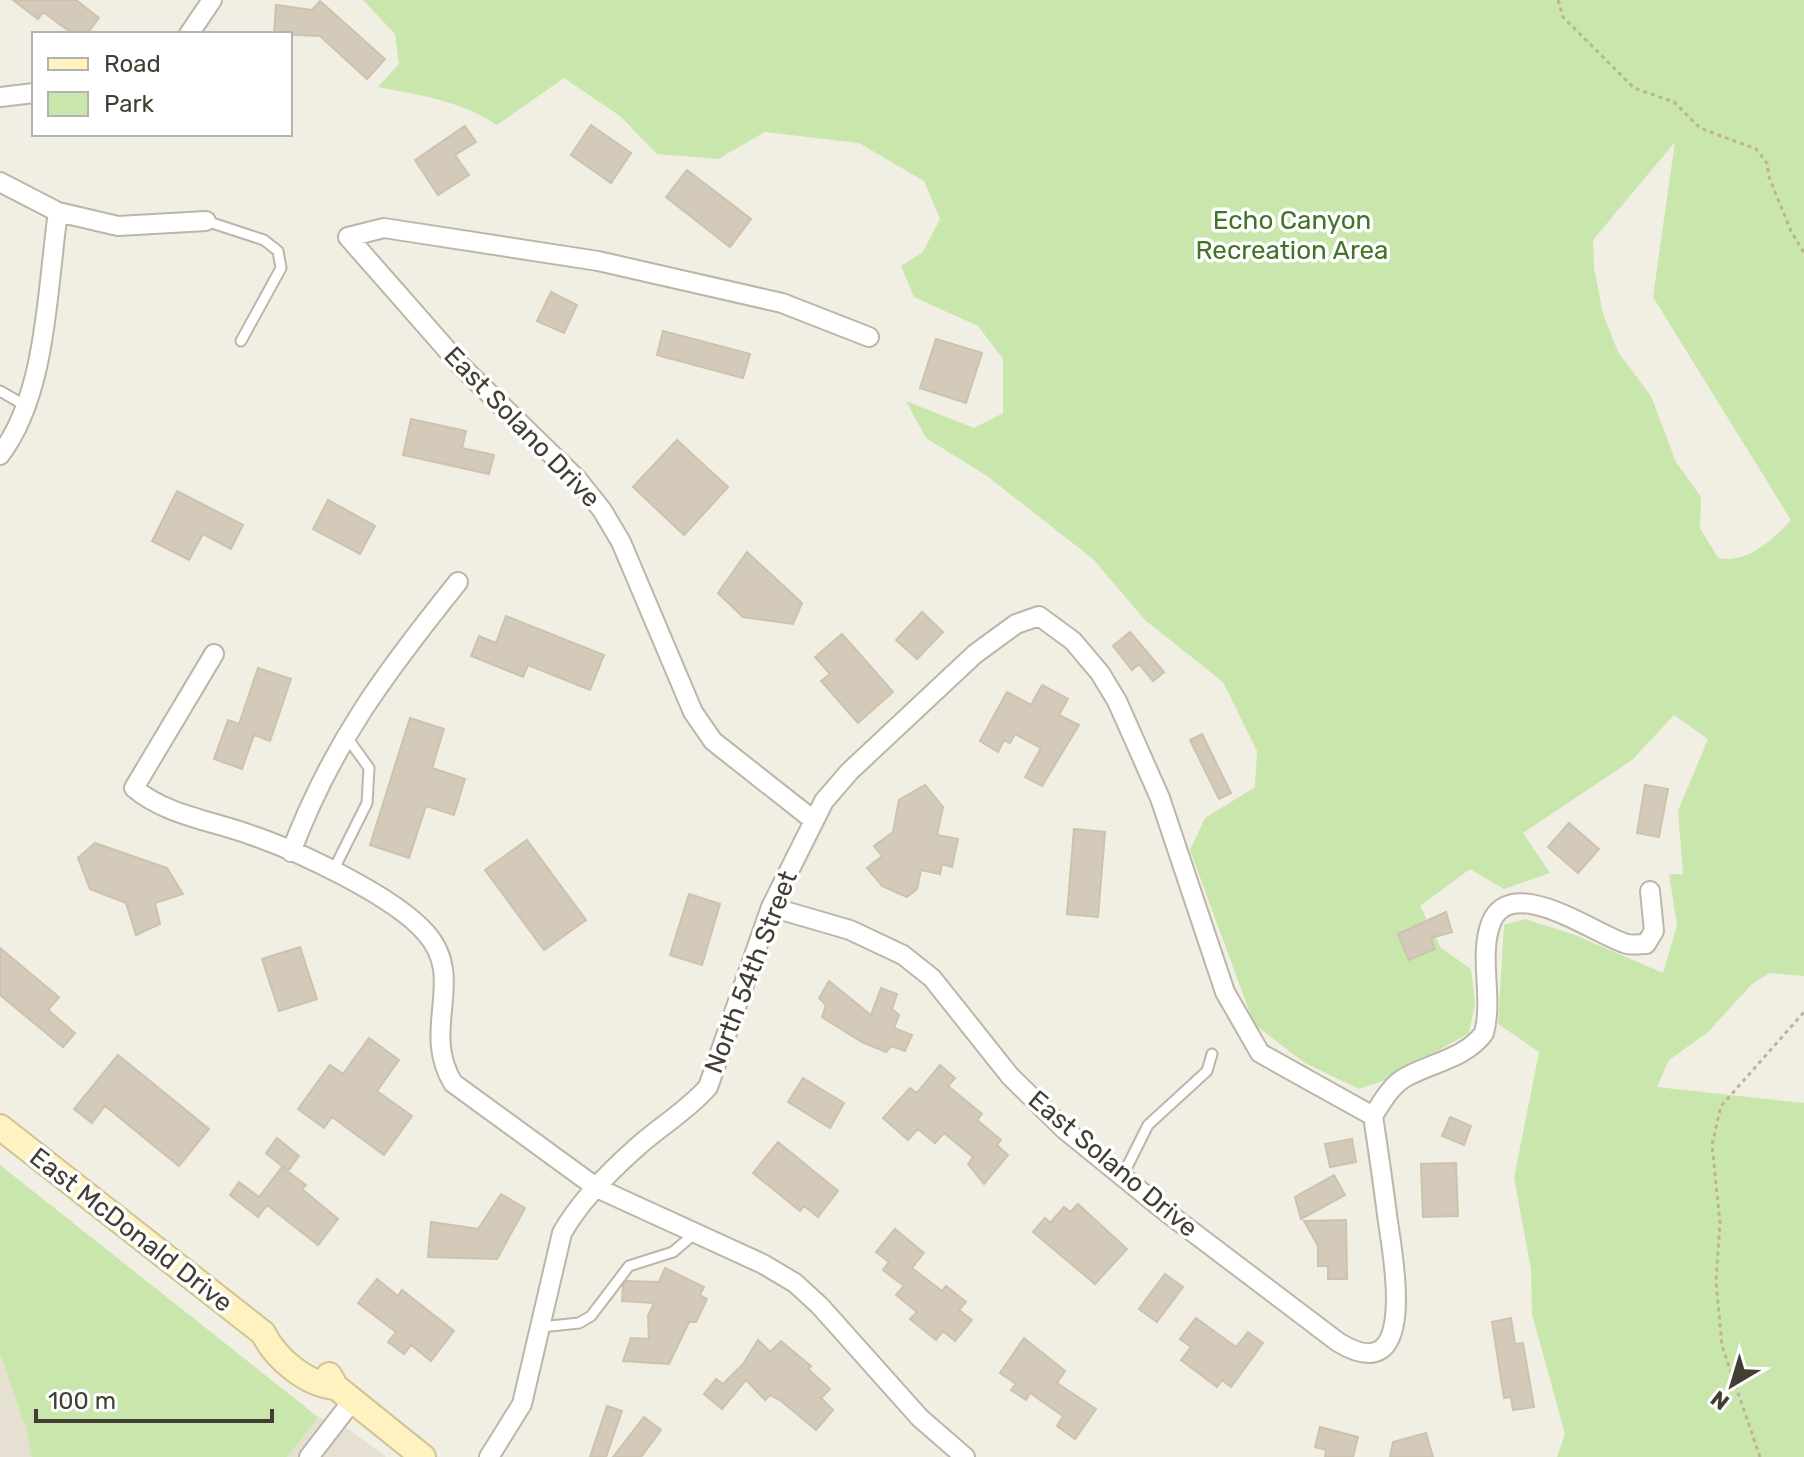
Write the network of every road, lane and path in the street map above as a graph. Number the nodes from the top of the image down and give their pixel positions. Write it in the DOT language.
graph roads {
  1 [pos="212,0"];
  2 [pos="1558,0"];
  3 [pos="190,32"];
  4 [pos="32,93"];
  5 [pos="0,97"];
  6 [pos="0,182"];
  7 [pos="58,212"];
  8 [pos="206,221"];
  9 [pos="1804,253"];
  10 [pos="869,337"];
  11 [pos="241,341"];
  12 [pos="0,391"];
  13 [pos="26,406"];
  14 [pos="0,455"];
  15 [pos="458,582"];
  16 [pos="214,654"];
  17 [pos="345,735"];
  18 [pos="812,819"];
  19 [pos="291,852"];
  20 [pos="332,873"];
  21 [pos="1650,891"];
  22 [pos="771,907"];
  23 [pos="1804,1012"];
  24 [pos="1212,1054"];
  25 [pos="1373,1116"];
  26 [pos="0,1127"];
  27 [pos="1122,1177"];
  28 [pos="597,1188"];
  29 [pos="694,1234"];
  30 [pos="541,1327"];
  31 [pos="344,1394"];
  32 [pos="309,1457"];
  33 [pos="423,1457"];
  34 [pos="489,1457"];
  35 [pos="965,1457"];
  36 [pos="1760,1457"];
  1 -- 3 [label="street"];
  2 -- 9 [label="path"];
  4 -- 5 [label="street"];
  6 -- 7 [label="street"];
  7 -- 8 [label="street"];
  7 -- 13 [label="street"];
  8 -- 11 [label="lane"];
  10 -- 18 [label="street, East Solano Drive"];
  12 -- 13 [label="lane"];
  13 -- 14 [label="street"];
  15 -- 17 [label="street"];
  16 -- 19 [label="street"];
  17 -- 19 [label="street"];
  17 -- 20 [label="lane"];
  18 -- 22 [label="street, North 54th Street"];
  18 -- 25 [label="street, North 54th Street"];
  19 -- 20 [label="street"];
  20 -- 28 [label="street"];
  21 -- 25 [label="street"];
  22 -- 27 [label="street, East Solano Drive"];
  22 -- 28 [label="street, North 54th Street"];
  23 -- 36 [label="path"];
  24 -- 27 [label="lane"];
  25 -- 27 [label="street, East Solano Drive"];
  26 -- 31 [label="street, East McDonald Drive"];
  28 -- 29 [label="street"];
  28 -- 30 [label="street, North 54th Street"];
  29 -- 30 [label="lane"];
  29 -- 35 [label="street"];
  30 -- 34 [label="street, North 54th Street"];
  31 -- 32 [label="street"];
  31 -- 33 [label="street, East McDonald Drive"];
}
